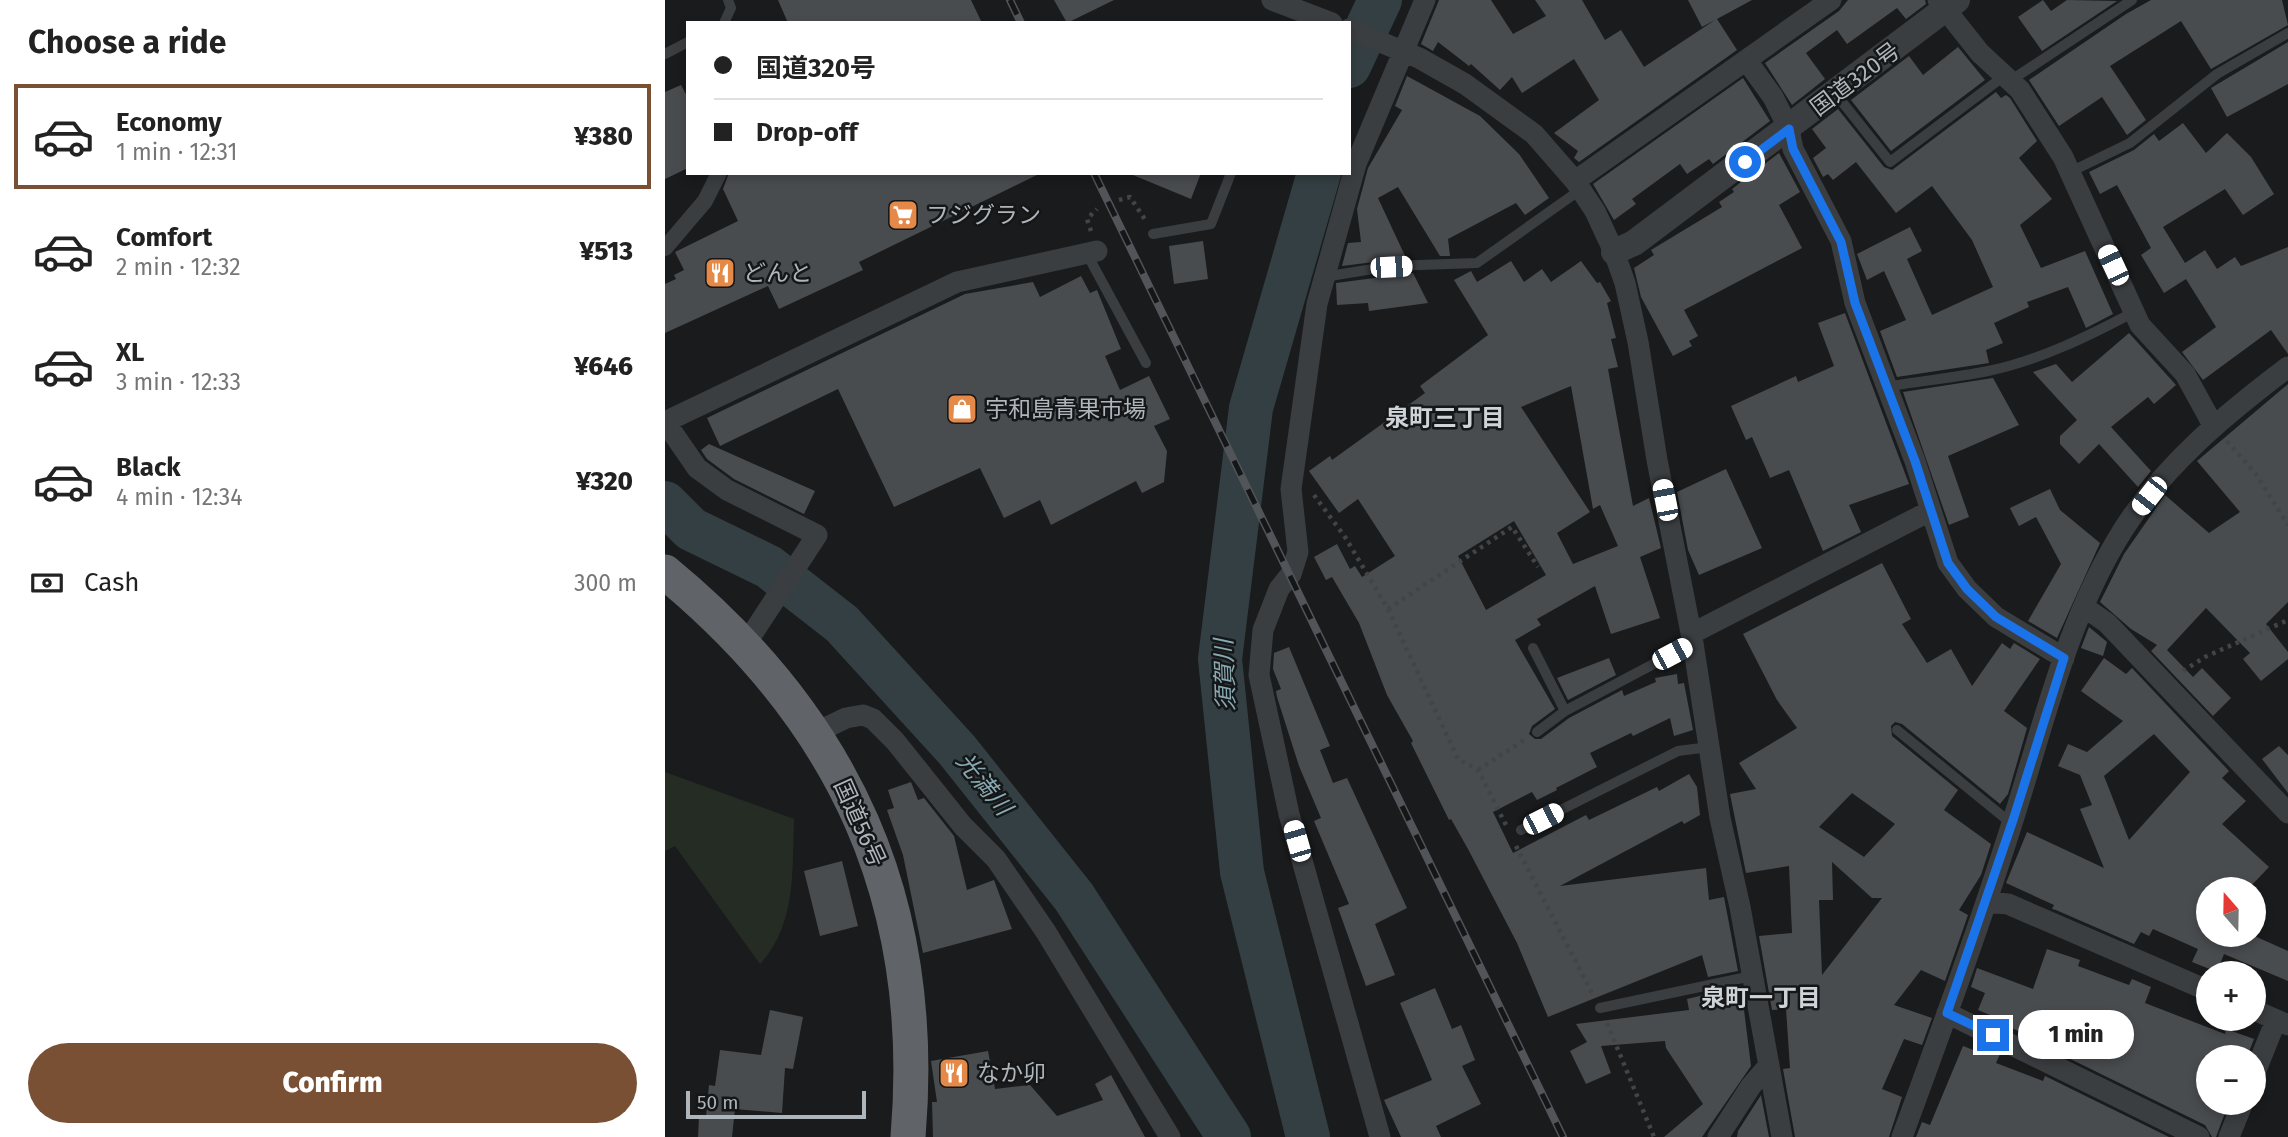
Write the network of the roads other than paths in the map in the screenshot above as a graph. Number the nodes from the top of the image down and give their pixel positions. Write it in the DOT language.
graph roads {
  1 [pos="728,0"];
  2 [pos="1425,0"];
  3 [pos="1831,0"];
  4 [pos="2132,0"];
  5 [pos="1947,3"];
  6 [pos="1292,9"];
  7 [pos="725,21"];
  8 [pos="1326,21"];
  9 [pos="1351,30"];
  10 [pos="2288,33"];
  11 [pos="686,43"];
  12 [pos="1395,48"];
  13 [pos="665,54"];
  14 [pos="1748,61"];
  15 [pos="2007,78"];
  16 [pos="1835,93"];
  17 [pos="1789,129"];
  18 [pos="2070,172"];
  19 [pos="718,175"];
  20 [pos="1230,175"];
  21 [pos="1578,186"];
  22 [pos="1153,234"];
  23 [pos="665,248"];
  24 [pos="1614,252"];
  25 [pos="1092,253"];
  26 [pos="1324,277"];
  27 [pos="2134,312"];
  28 [pos="1146,363"];
  29 [pos="2288,367"];
  30 [pos="1885,387"];
  31 [pos="665,422"];
  32 [pos="2213,425"];
  33 [pos="1930,511"];
  34 [pos="665,572"];
  35 [pos="2084,607"];
  36 [pos="1692,638"];
  37 [pos="745,645"];
  38 [pos="1533,648"];
  39 [pos="2064,658"];
  40 [pos="1565,711"];
  41 [pos="1897,730"];
  42 [pos="1537,732"];
  43 [pos="815,733"];
  44 [pos="1709,747"];
  45 [pos="2288,813"];
  46 [pos="2012,824"];
  47 [pos="1521,830"];
  48 [pos="1986,902"];
  49 [pos="1752,976"];
  50 [pos="2196,985"];
  51 [pos="1599,1008"];
  52 [pos="1947,1013"];
  53 [pos="2282,1022"];
  54 [pos="2266,1052"];
  55 [pos="1769,1065"];
  56 [pos="2238,1115"];
  57 [pos="908,1137"];
  58 [pos="1170,1137"];
  59 [pos="1380,1137"];
  60 [pos="1718,1137"];
  61 [pos="1782,1137"];
  62 [pos="1902,1137"];
  63 [pos="2199,1137"];
  64 [pos="2229,1137"];
  1 -- 7 [label="lane"];
  2 -- 12 [label="street"];
  3 -- 14 [label="street"];
  4 -- 15 [label="lane"];
  5 -- 15 [label="street"];
  5 -- 16 [label="street, 国道320号"];
  6 -- 8 [label="street"];
  9 -- 12 [label="street"];
  10 -- 18 [label="lane"];
  11 -- 13 [label="lane"];
  12 -- 21 [label="street"];
  12 -- 26 [label="street"];
  14 -- 17 [label="street"];
  14 -- 21 [label="street"];
  15 -- 16 [label="lane"];
  15 -- 18 [label="street"];
  16 -- 17 [label="street, 国道320号"];
  17 -- 24 [label="street, 国道320号"];
  17 -- 30 [label="street"];
  18 -- 27 [label="street"];
  19 -- 23 [label="street"];
  20 -- 22 [label="lane"];
  21 -- 24 [label="street"];
  21 -- 26 [label="lane"];
  24 -- 36 [label="street"];
  25 -- 28 [label="lane"];
  25 -- 31 [label="street"];
  26 -- 59 [label="street"];
  27 -- 30 [label="lane"];
  27 -- 32 [label="street"];
  29 -- 32 [label="street"];
  30 -- 33 [label="street"];
  31 -- 37 [label="street"];
  32 -- 35 [label="street"];
  33 -- 36 [label="street"];
  33 -- 39 [label="street"];
  34 -- 37 [label="highway, 国道56号"];
  35 -- 39 [label="street"];
  35 -- 45 [label="street"];
  36 -- 40 [label="lane"];
  36 -- 44 [label="street"];
  37 -- 43 [label="highway, 国道56号"];
  38 -- 40 [label="lane"];
  39 -- 46 [label="street"];
  40 -- 42 [label="lane"];
  41 -- 46 [label="lane"];
  43 -- 57 [label="highway, 国道56号"];
  43 -- 58 [label="street"];
  44 -- 47 [label="lane"];
  44 -- 49 [label="street"];
  46 -- 48 [label="street"];
  48 -- 50 [label="street"];
  48 -- 52 [label="street"];
  49 -- 51 [label="lane"];
  49 -- 55 [label="street"];
  52 -- 62 [label="street"];
  52 -- 63 [label="street"];
  53 -- 54 [label="street"];
  55 -- 60 [label="street"];
  55 -- 61 [label="street"];
  56 -- 64 [label="street"];
}
